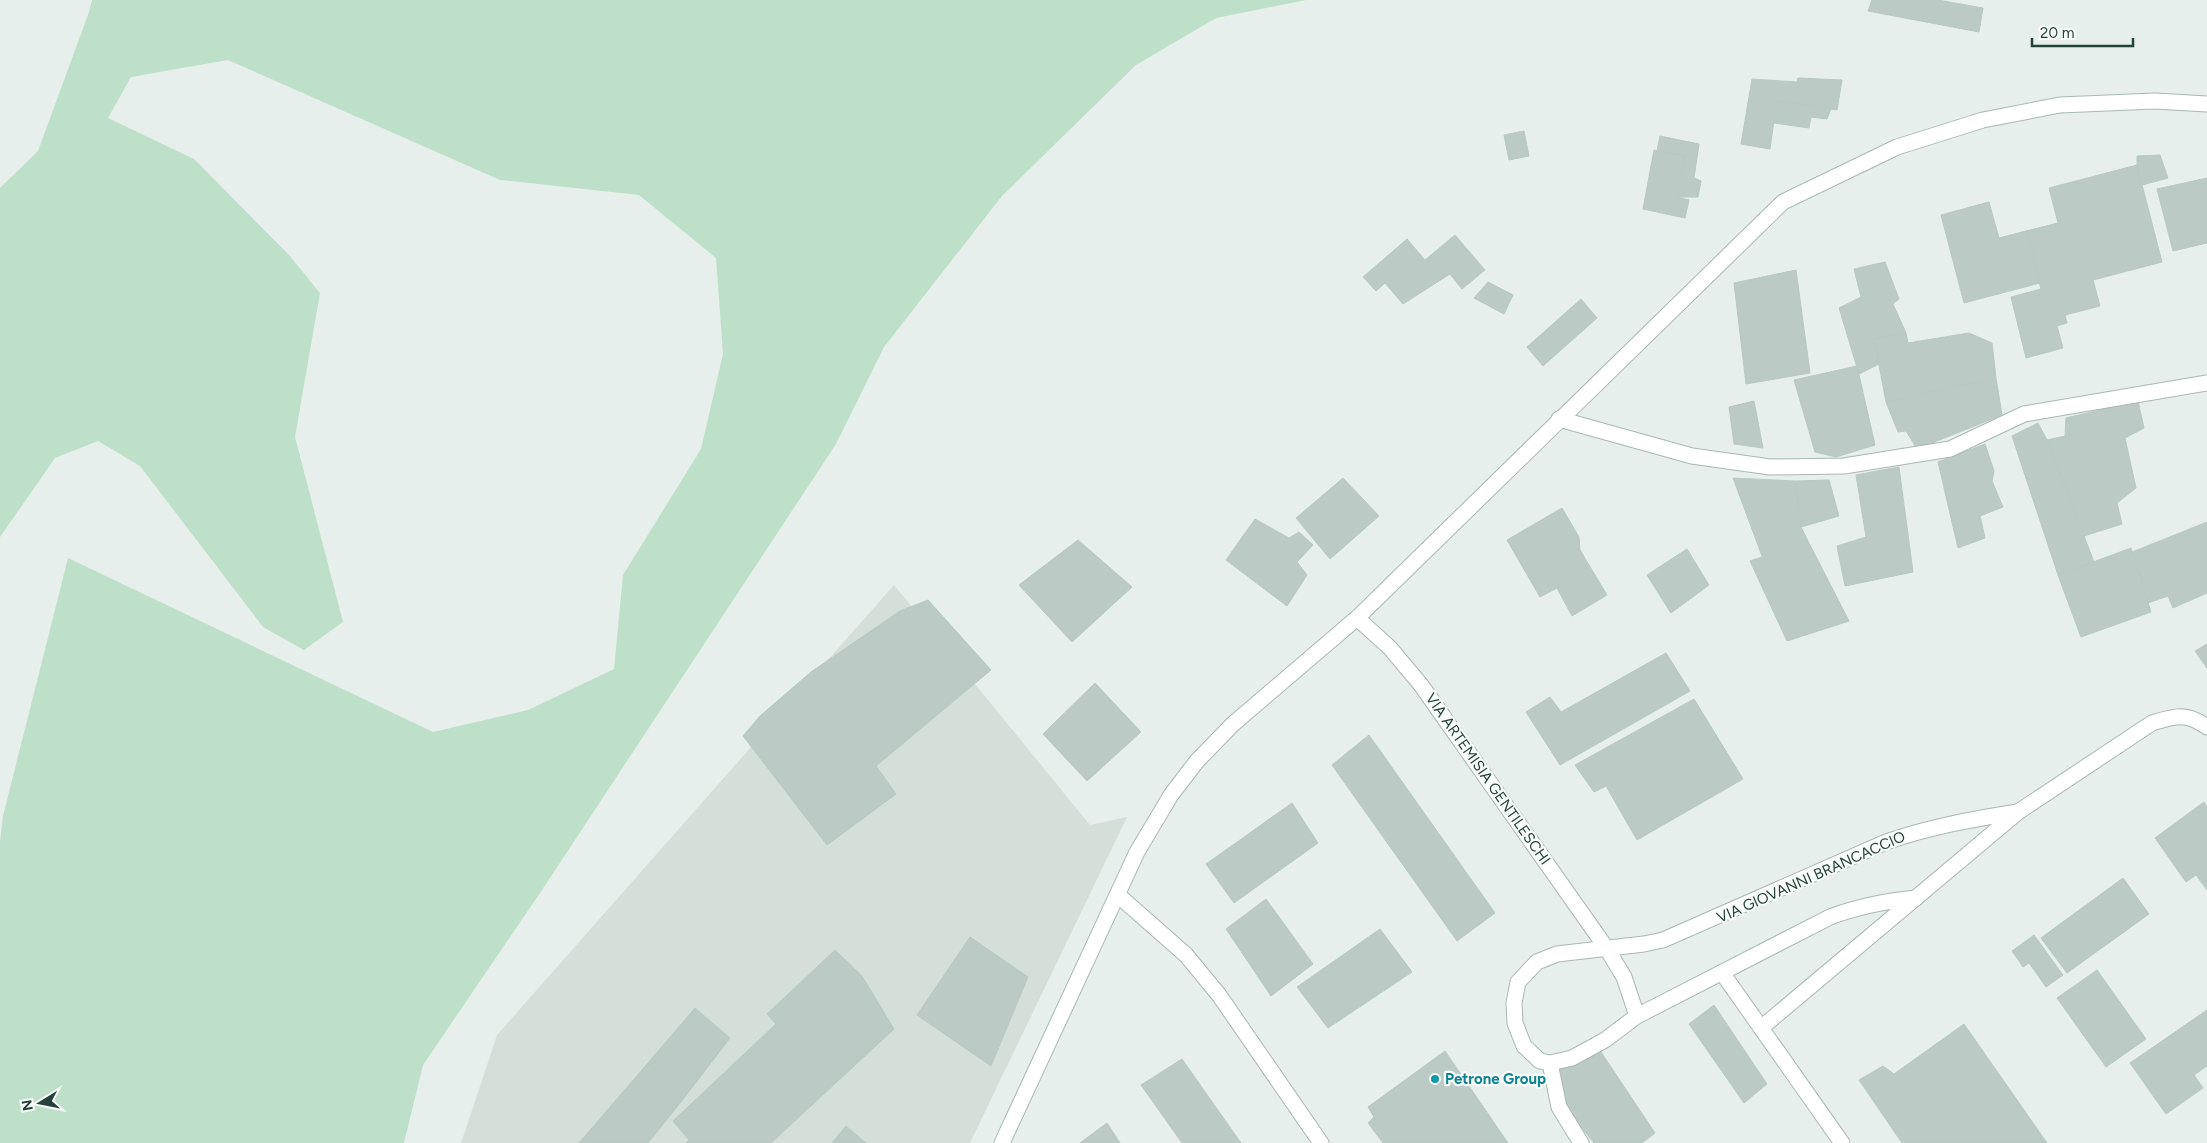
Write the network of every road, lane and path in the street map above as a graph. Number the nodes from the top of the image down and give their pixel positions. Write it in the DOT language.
graph roads {
  1 [pos="2207,104"];
  2 [pos="2207,383"];
  3 [pos="1559,419"];
  4 [pos="1357,618"];
  5 [pos="2207,727"];
  6 [pos="2018,812"];
  7 [pos="1119,896"];
  8 [pos="1916,898"];
  9 [pos="1607,949"];
  10 [pos="1723,974"];
  11 [pos="1638,1016"];
  12 [pos="1762,1028"];
  13 [pos="1550,1063"];
  14 [pos="1002,1143"];
  15 [pos="1321,1143"];
  16 [pos="1582,1143"];
  17 [pos="1842,1143"];
  1 -- 3 [label="street"];
  2 -- 3 [label="street"];
  3 -- 4 [label="street"];
  4 -- 7 [label="street"];
  4 -- 9 [label="street, VIA ARTEMISIA GENTILESCHI"];
  5 -- 6 [label="street, VIA GIOVANNI BRANCACCIO"];
  6 -- 8 [label="street, VIA GIOVANNI BRANCACCIO"];
  6 -- 9 [label="street, VIA GIOVANNI BRANCACCIO"];
  7 -- 14 [label="street"];
  7 -- 15 [label="street"];
  8 -- 10 [label="street"];
  8 -- 12 [label="street, VIA GIOVANNI BRANCACCIO"];
  9 -- 11 [label="street, VIA ARTEMISIA GENTILESCHI"];
  9 -- 13 [label="street"];
  10 -- 11 [label="street"];
  10 -- 12 [label="street"];
  11 -- 13 [label="street"];
  12 -- 17 [label="street"];
  13 -- 16 [label="street"];
}
